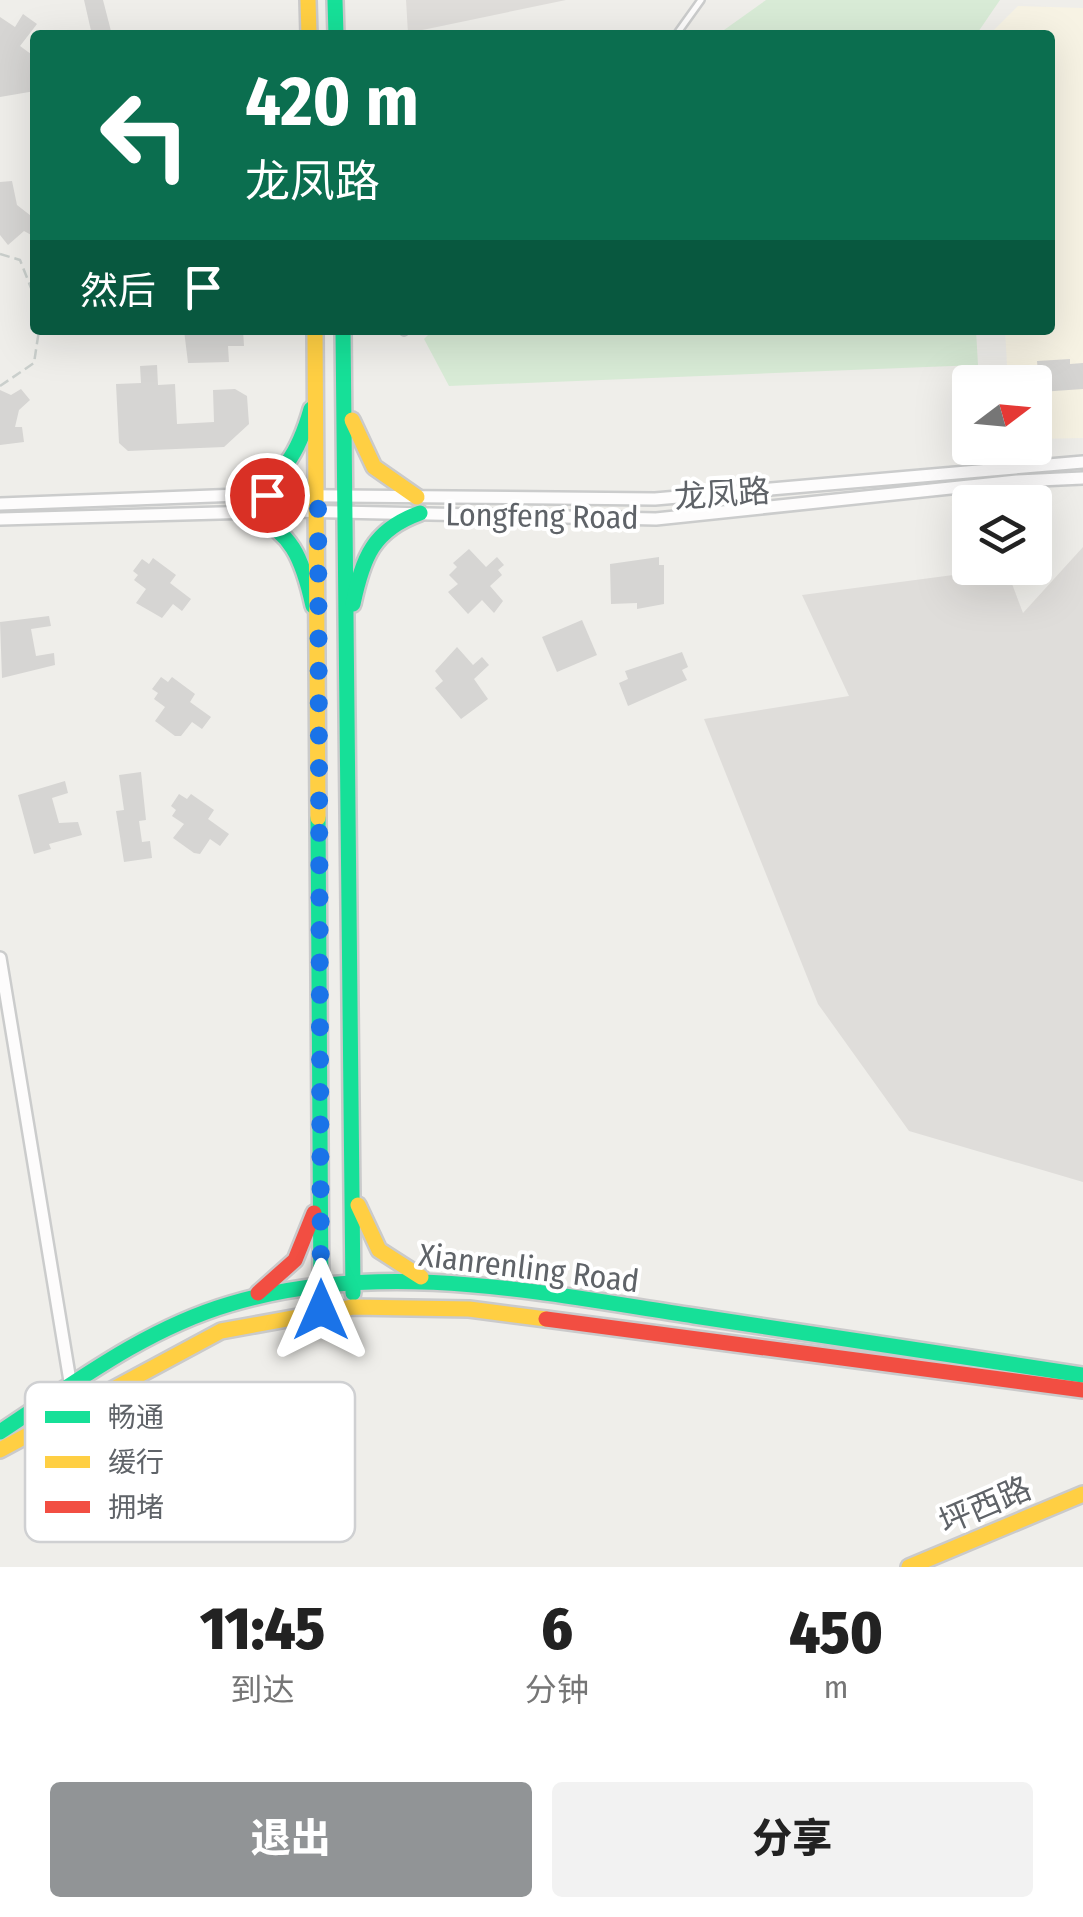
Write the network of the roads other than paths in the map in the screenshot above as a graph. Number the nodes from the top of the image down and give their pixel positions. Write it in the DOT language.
graph roads {
  1 [pos="308,0"];
  2 [pos="335,0"];
  3 [pos="701,0"];
  4 [pos="309,30"];
  5 [pos="336,30"];
  6 [pos="680,30"];
  7 [pos="315,335"];
  8 [pos="343,335"];
  9 [pos="344,386"];
  10 [pos="316,390"];
  11 [pos="1083,462"];
  12 [pos="1083,478"];
  13 [pos="319,503"];
  14 [pos="346,503"];
  15 [pos="0,504"];
  16 [pos="242,504"];
  17 [pos="418,505"];
  18 [pos="0,519"];
  19 [pos="347,632"];
  20 [pos="320,634"];
  21 [pos="0,958"];
  22 [pos="352,1174"];
  23 [pos="321,1175"];
  24 [pos="429,1280"];
  25 [pos="353,1284"];
  26 [pos="321,1287"];
  27 [pos="226,1306"];
  28 [pos="353,1307"];
  29 [pos="321,1310"];
  30 [pos="1083,1375"];
  31 [pos="70,1382"];
  32 [pos="79,1382"];
  33 [pos="125,1382"];
  34 [pos="1083,1390"];
  35 [pos="25,1416"];
  36 [pos="0,1432"];
  37 [pos="25,1436"];
  38 [pos="0,1450"];
  39 [pos="1083,1494"];
  40 [pos="909,1567"];
  1 -- 4 [label="main road"];
  2 -- 5 [label="main road"];
  3 -- 6 [label="lane"];
  7 -- 10 [label="main road"];
  8 -- 9 [label="main road"];
  9 -- 14 [label="main road"];
  9 -- 17 [label="main road"];
  10 -- 13 [label="main road"];
  10 -- 16 [label="main road"];
  11 -- 17 [label="street, 龙凤路"];
  12 -- 17 [label="street, Longfeng Road"];
  13 -- 14 [label="street, Longfeng Road"];
  13 -- 16 [label="street"];
  13 -- 20 [label="main road"];
  14 -- 17 [label="street, Longfeng Road"];
  14 -- 19 [label="main road"];
  15 -- 16 [label="street"];
  16 -- 18 [label="street"];
  16 -- 20 [label="main road"];
  17 -- 19 [label="main road"];
  19 -- 22 [label="main road"];
  20 -- 23 [label="main road"];
  21 -- 31 [label="street"];
  22 -- 24 [label="main road"];
  22 -- 25 [label="main road"];
  23 -- 26 [label="main road"];
  23 -- 27 [label="main road"];
  24 -- 25 [label="main road, Xianrenling Road"];
  24 -- 30 [label="main road, Xianrenling Road"];
  25 -- 26 [label="main road, Xianrenling Road"];
  25 -- 28 [label="main road"];
  26 -- 27 [label="main road, Xianrenling Road"];
  26 -- 29 [label="main road"];
  27 -- 32 [label="main road, Xianrenling Road"];
  28 -- 29 [label="main road, Xianrenling Road"];
  28 -- 34 [label="main road, Xianrenling Road"];
  29 -- 33 [label="main road, Xianrenling Road"];
  35 -- 36 [label="main road, Xianrenling Road"];
  37 -- 38 [label="main road, Xianrenling Road"];
  39 -- 40 [label="main road, 坪西路"];
}
